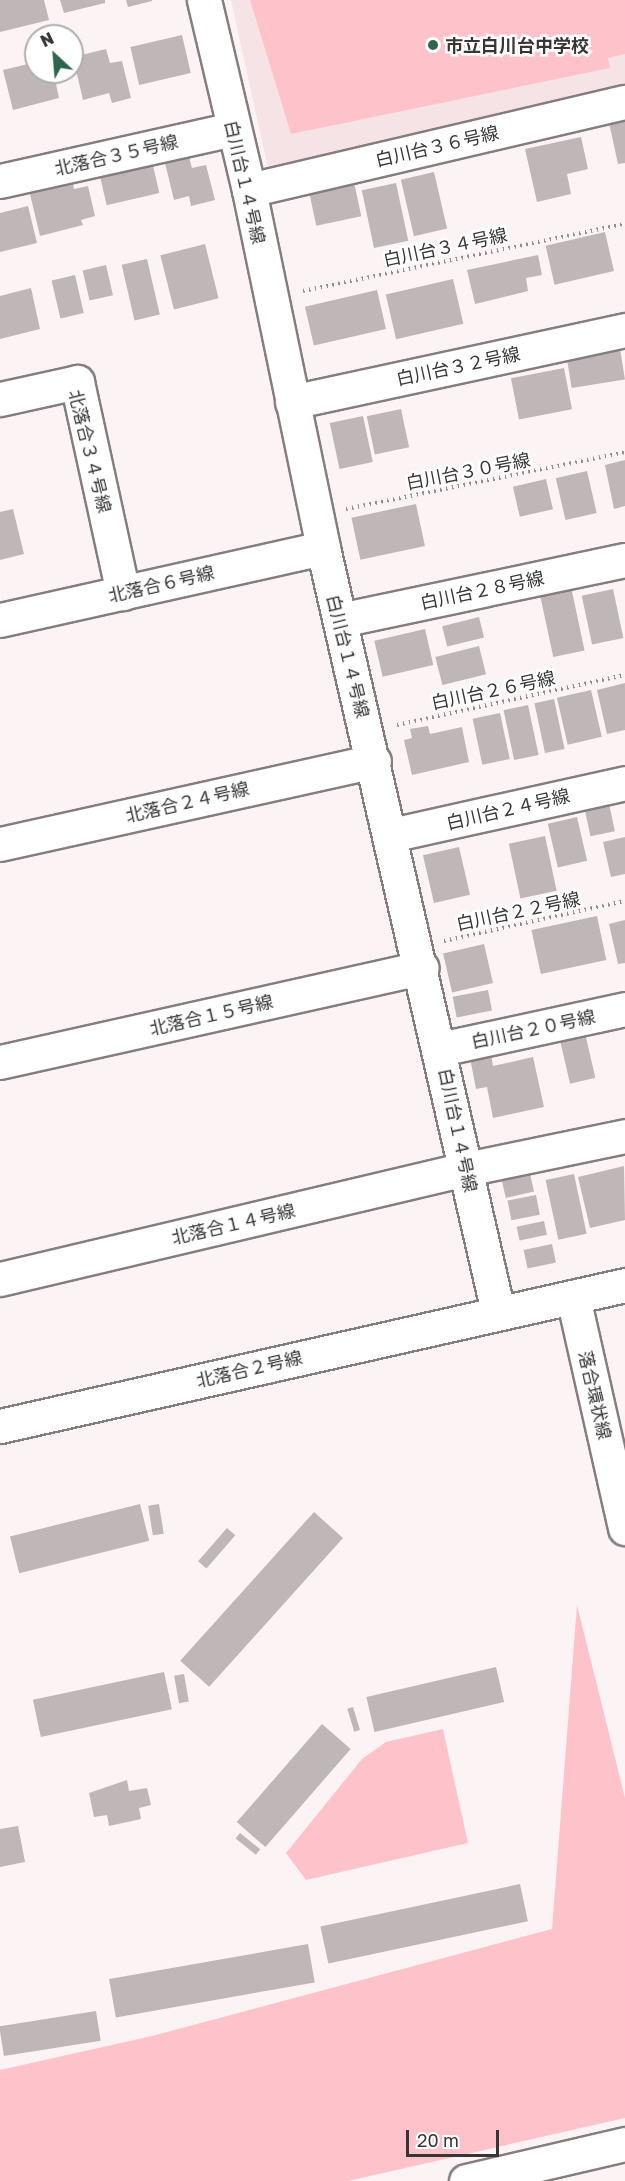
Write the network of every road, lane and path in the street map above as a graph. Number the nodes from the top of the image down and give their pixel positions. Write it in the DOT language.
graph roads {
  1 [pos="204,0"];
  2 [pos="625,102"];
  3 [pos="232,129"];
  4 [pos="0,181"];
  5 [pos="249,190"];
  6 [pos="625,224"];
  7 [pos="270,298"];
  8 [pos="625,330"];
  9 [pos="0,399"];
  10 [pos="292,402"];
  11 [pos="625,452"];
  12 [pos="316,515"];
  13 [pos="322,548"];
  14 [pos="625,560"];
  15 [pos="123,593"];
  16 [pos="0,620"];
  17 [pos="340,620"];
  18 [pos="625,675"];
  19 [pos="370,746"];
  20 [pos="625,783"];
  21 [pos="391,835"];
  22 [pos="0,844"];
  23 [pos="625,901"];
  24 [pos="419,957"];
  25 [pos="625,1009"];
  26 [pos="440,1049"];
  27 [pos="0,1062"];
  28 [pos="625,1136"];
  29 [pos="466,1169"];
  30 [pos="0,1279"];
  31 [pos="625,1285"];
  32 [pos="573,1297"];
  33 [pos="498,1312"];
  34 [pos="0,1426"];
  35 [pos="625,1528"];
  36 [pos="625,2144"];
  37 [pos="466,2181"];
  1 -- 3 [label="street, 白川台１４号線"];
  2 -- 5 [label="street, 白川台３６号線"];
  3 -- 4 [label="street, 北落合３５号線"];
  3 -- 5 [label="street, 白川台１４号線"];
  5 -- 7 [label="street, 白川台１４号線"];
  6 -- 7 [label="path, 白川台３４号線"];
  7 -- 10 [label="street, 白川台１４号線"];
  8 -- 10 [label="street, 白川台３２号線"];
  9 -- 15 [label="street, 北落合３４号線"];
  10 -- 12 [label="street, 白川台１４号線"];
  11 -- 12 [label="path, 白川台３０号線"];
  12 -- 13 [label="street, 白川台１４号線"];
  13 -- 15 [label="street, 北落合６号線"];
  13 -- 17 [label="street, 白川台１４号線"];
  14 -- 17 [label="street, 白川台２８号線"];
  15 -- 16 [label="street, 北落合６号線"];
  17 -- 19 [label="street, 白川台１４号線"];
  18 -- 19 [label="path, 白川台２６号線"];
  19 -- 21 [label="street, 白川台１４号線"];
  19 -- 22 [label="street, 北落合２４号線"];
  20 -- 21 [label="street, 白川台２４号線"];
  21 -- 24 [label="street, 白川台１４号線"];
  23 -- 24 [label="path, 白川台２２号線"];
  24 -- 26 [label="street, 白川台１４号線"];
  24 -- 27 [label="street, 北落合１５号線"];
  25 -- 26 [label="street, 白川台２０号線"];
  26 -- 29 [label="street, 白川台１４号線"];
  28 -- 29 [label="street, 北落合１４号線"];
  29 -- 30 [label="street, 北落合１４号線"];
  29 -- 33 [label="street, 白川台１４号線"];
  31 -- 32 [label="street, 北落合２号線"];
  32 -- 33 [label="street, 北落合２号線"];
  32 -- 35 [label="street, 落合環状線"];
  33 -- 34 [label="street, 北落合２号線"];
  36 -- 37 [label="street"];
}
